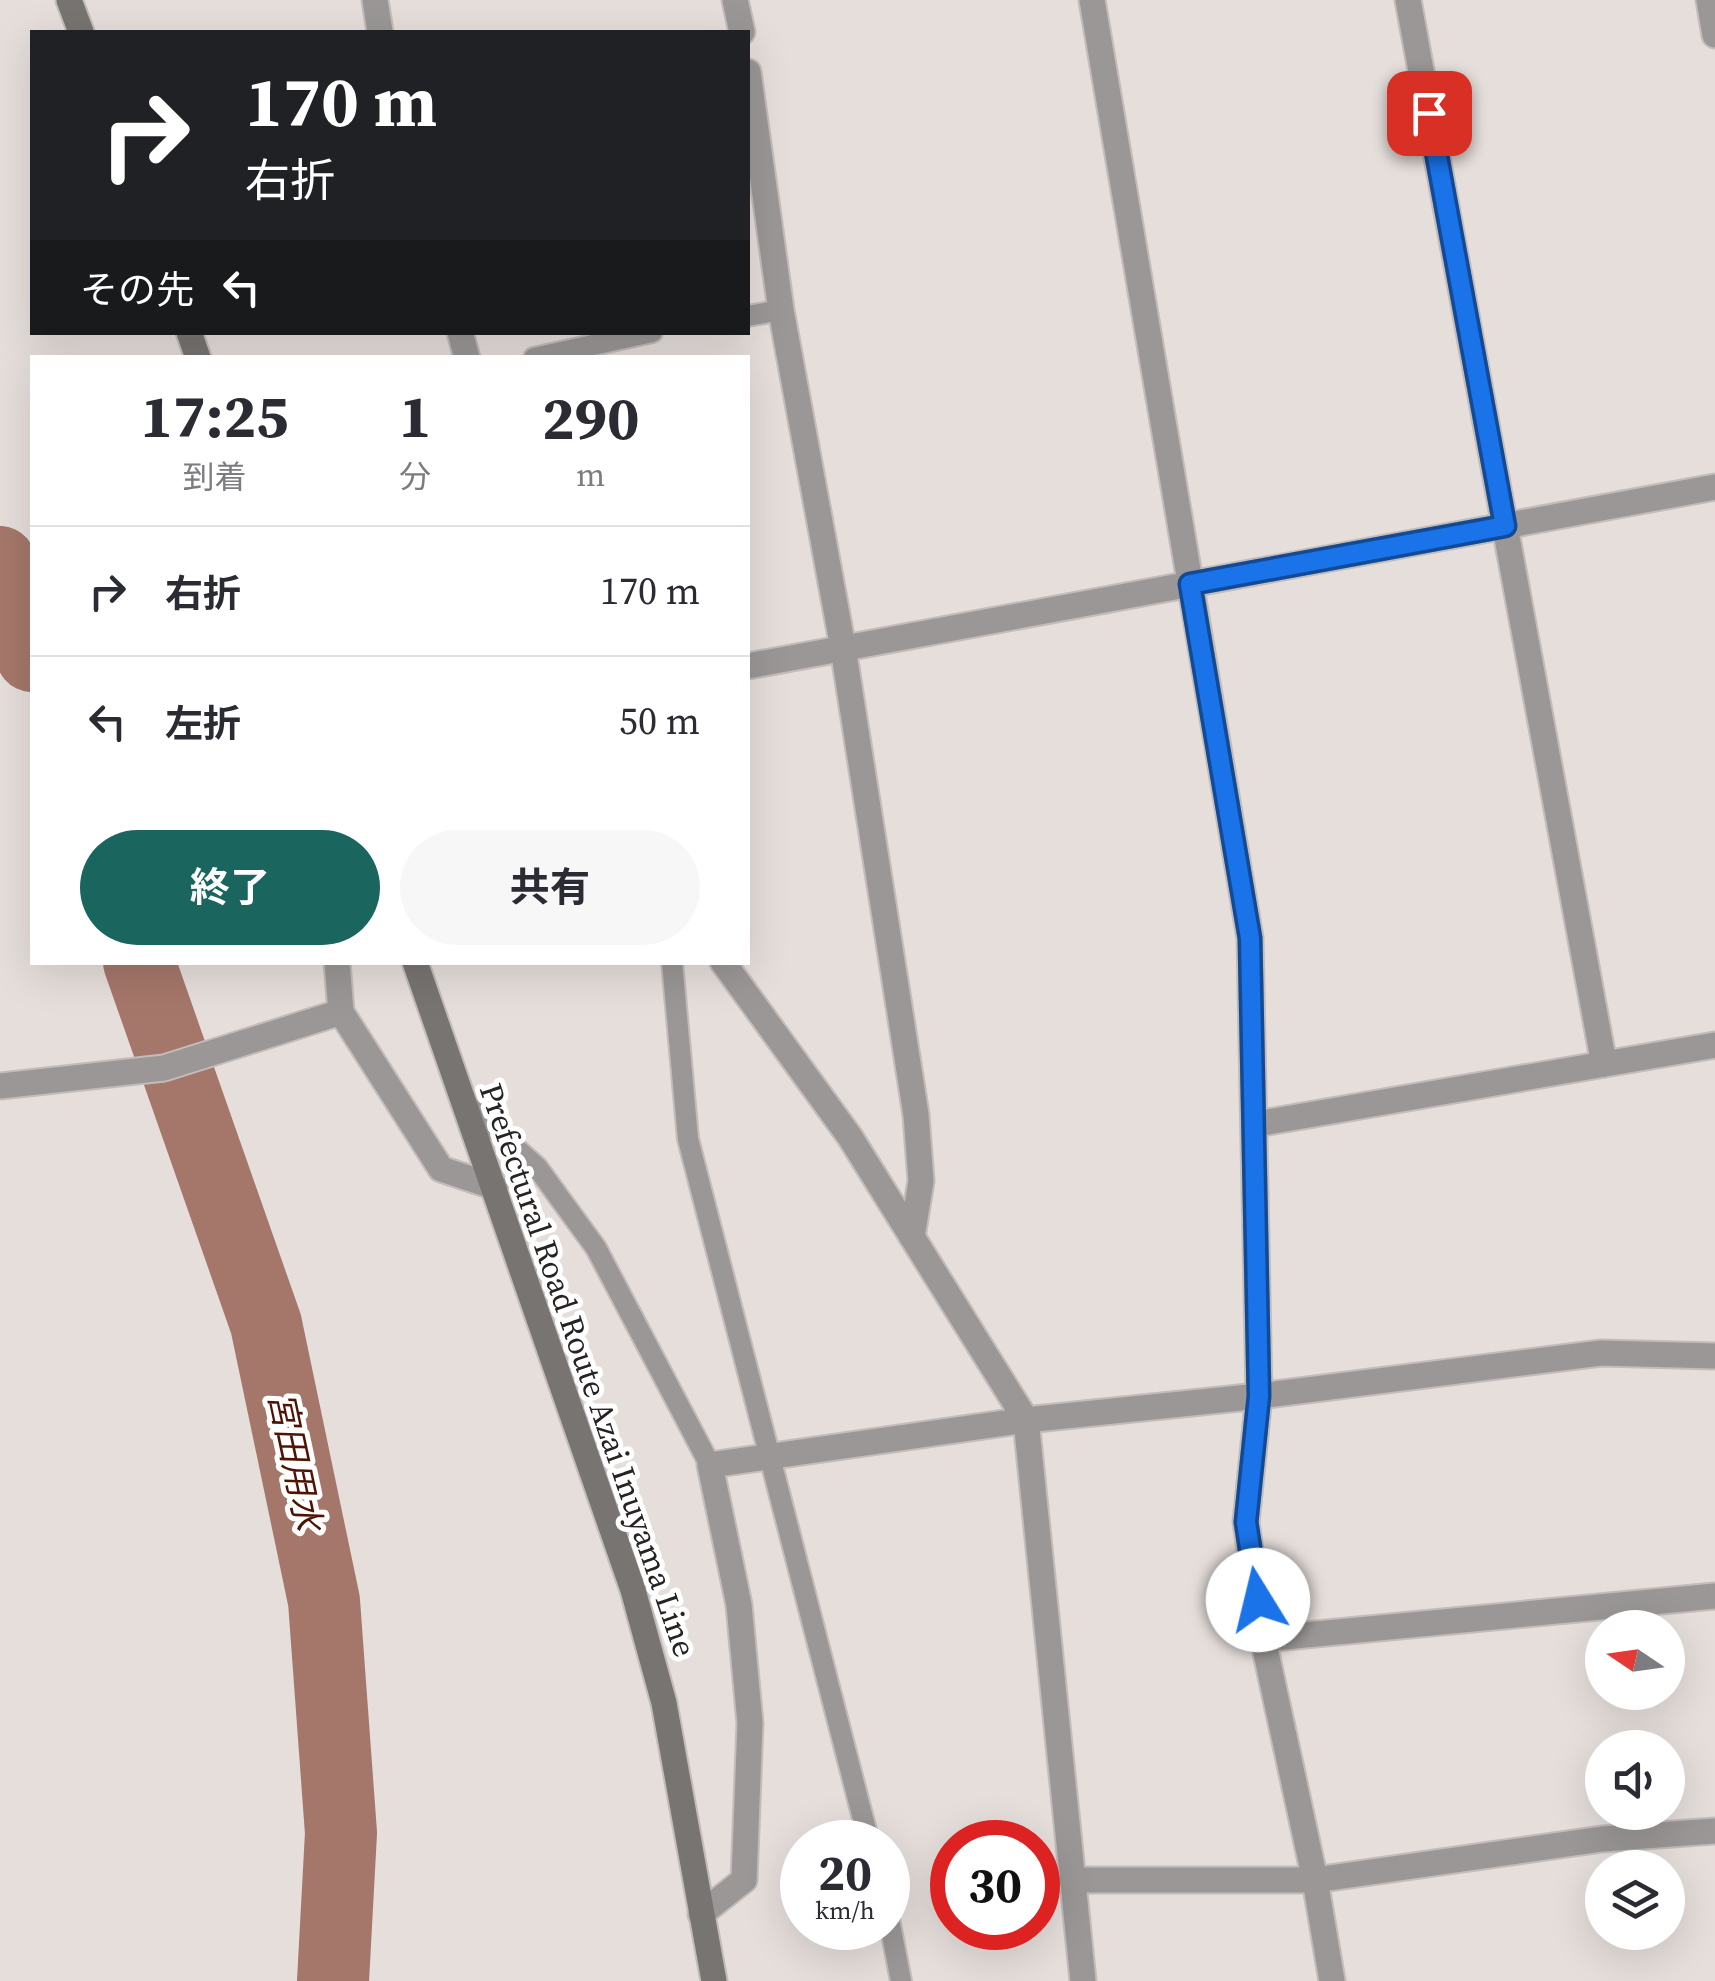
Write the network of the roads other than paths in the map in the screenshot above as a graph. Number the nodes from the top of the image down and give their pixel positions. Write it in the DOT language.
graph roads {
  1 [pos="69,0"];
  2 [pos="375,0"];
  3 [pos="736,0"];
  4 [pos="1092,0"];
  5 [pos="1408,0"];
  6 [pos="1709,0"];
  7 [pos="80,30"];
  8 [pos="380,30"];
  9 [pos="739,30"];
  10 [pos="1715,35"];
  11 [pos="750,86"];
  12 [pos="781,310"];
  13 [pos="750,316"];
  14 [pos="638,335"];
  15 [pos="548,355"];
  16 [pos="1715,488"];
  17 [pos="1505,526"];
  18 [pos="1190,584"];
  19 [pos="843,648"];
  20 [pos="750,666"];
  21 [pos="337,965"];
  22 [pos="416,965"];
  23 [pos="672,965"];
  24 [pos="725,965"];
  25 [pos="341,1012"];
  26 [pos="1715,1044"];
  27 [pos="1604,1064"];
  28 [pos="0,1086"];
  29 [pos="466,1104"];
  30 [pos="1256,1124"];
  31 [pos="495,1186"];
  32 [pos="912,1236"];
  33 [pos="1715,1356"];
  34 [pos="1259,1396"];
  35 [pos="1026,1420"];
  36 [pos="768,1457"];
  37 [pos="710,1464"];
  38 [pos="1715,1596"];
  39 [pos="1264,1639"];
  40 [pos="864,1820"];
  41 [pos="1715,1831"];
  42 [pos="1072,1880"];
  43 [pos="1315,1880"];
  44 [pos="701,1914"];
  45 [pos="895,1950"];
  46 [pos="711,1979"];
  47 [pos="901,1981"];
  48 [pos="1082,1981"];
  49 [pos="1332,1981"];
  1 -- 7 [label="main road"];
  2 -- 8 [label="street"];
  3 -- 9 [label="street"];
  4 -- 18 [label="street"];
  5 -- 17 [label="street"];
  6 -- 10 [label="street"];
  11 -- 12 [label="street"];
  12 -- 13 [label="lane"];
  12 -- 19 [label="street"];
  14 -- 15 [label="lane"];
  16 -- 17 [label="street"];
  17 -- 18 [label="street"];
  17 -- 27 [label="street"];
  18 -- 19 [label="street"];
  18 -- 30 [label="street"];
  19 -- 20 [label="street"];
  19 -- 32 [label="street"];
  21 -- 25 [label="street"];
  22 -- 29 [label="main road, Prefectural Road Route Azai Inuyama Line"];
  23 -- 36 [label="lane"];
  24 -- 32 [label="street"];
  25 -- 28 [label="street"];
  25 -- 31 [label="street"];
  26 -- 27 [label="street"];
  27 -- 30 [label="street"];
  29 -- 31 [label="main road, Prefectural Road Route Azai Inuyama Line"];
  29 -- 37 [label="lane"];
  30 -- 34 [label="street"];
  31 -- 44 [label="main road, Prefectural Road Route Azai Inuyama Line"];
  32 -- 35 [label="street"];
  33 -- 34 [label="street"];
  34 -- 35 [label="street"];
  34 -- 39 [label="street"];
  35 -- 36 [label="street"];
  35 -- 42 [label="street"];
  36 -- 37 [label="street"];
  36 -- 40 [label="lane"];
  37 -- 44 [label="street"];
  38 -- 39 [label="street"];
  39 -- 43 [label="street"];
  41 -- 43 [label="street"];
  42 -- 43 [label="street"];
  42 -- 48 [label="street"];
  43 -- 49 [label="street"];
  44 -- 46 [label="main road, Prefectural Road Route Azai Inuyama Line"];
  45 -- 47 [label="lane"];
}
